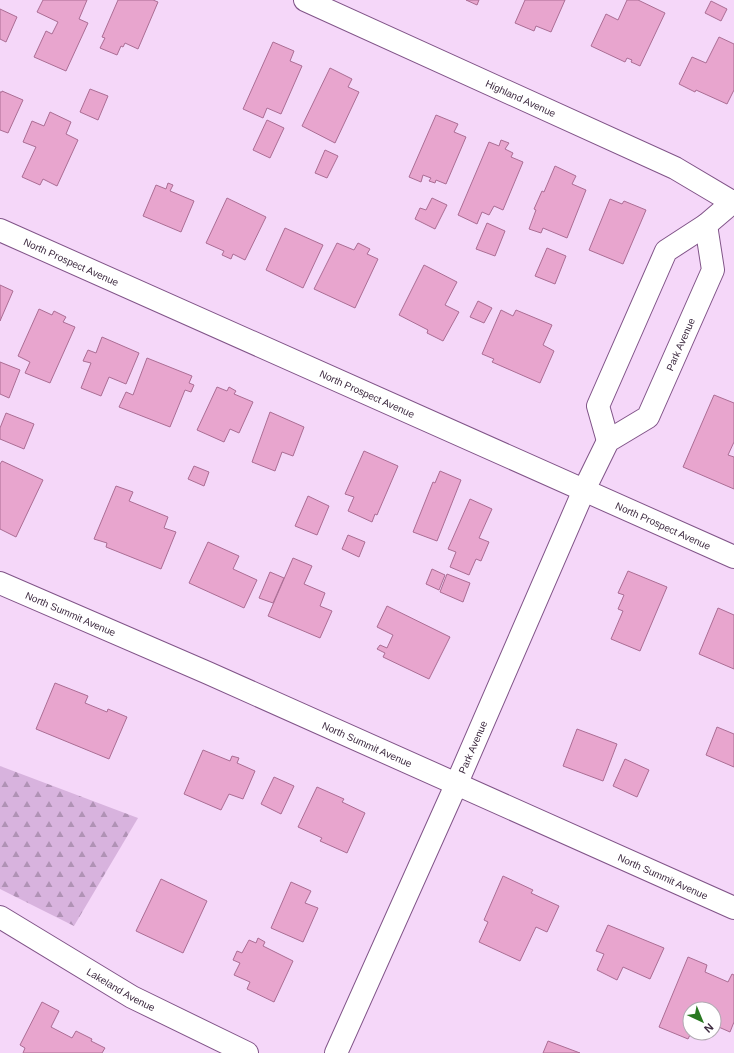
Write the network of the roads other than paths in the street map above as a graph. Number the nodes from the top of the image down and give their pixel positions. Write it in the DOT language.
graph roads {
  1 [pos="305,0"];
  2 [pos="734,202"];
  3 [pos="706,225"];
  4 [pos="0,230"];
  5 [pos="608,441"];
  6 [pos="584,490"];
  7 [pos="734,557"];
  8 [pos="0,583"];
  9 [pos="456,785"];
  10 [pos="734,908"];
  11 [pos="0,916"];
  12 [pos="247,1053"];
  13 [pos="336,1053"];
  1 -- 2 [label="street, Highland Avenue"];
  2 -- 3 [label="street"];
  3 -- 5 [label="street, Park Avenue"];
  3 -- 5 [label="street"];
  4 -- 6 [label="street, North Prospect Avenue"];
  5 -- 6 [label="street, Park Avenue"];
  6 -- 7 [label="street, North Prospect Avenue"];
  6 -- 9 [label="street, Park Avenue"];
  8 -- 9 [label="street, North Summit Avenue"];
  9 -- 10 [label="street, North Summit Avenue"];
  9 -- 13 [label="street, Park Avenue"];
  11 -- 12 [label="street, Lakeland Avenue"];
}
